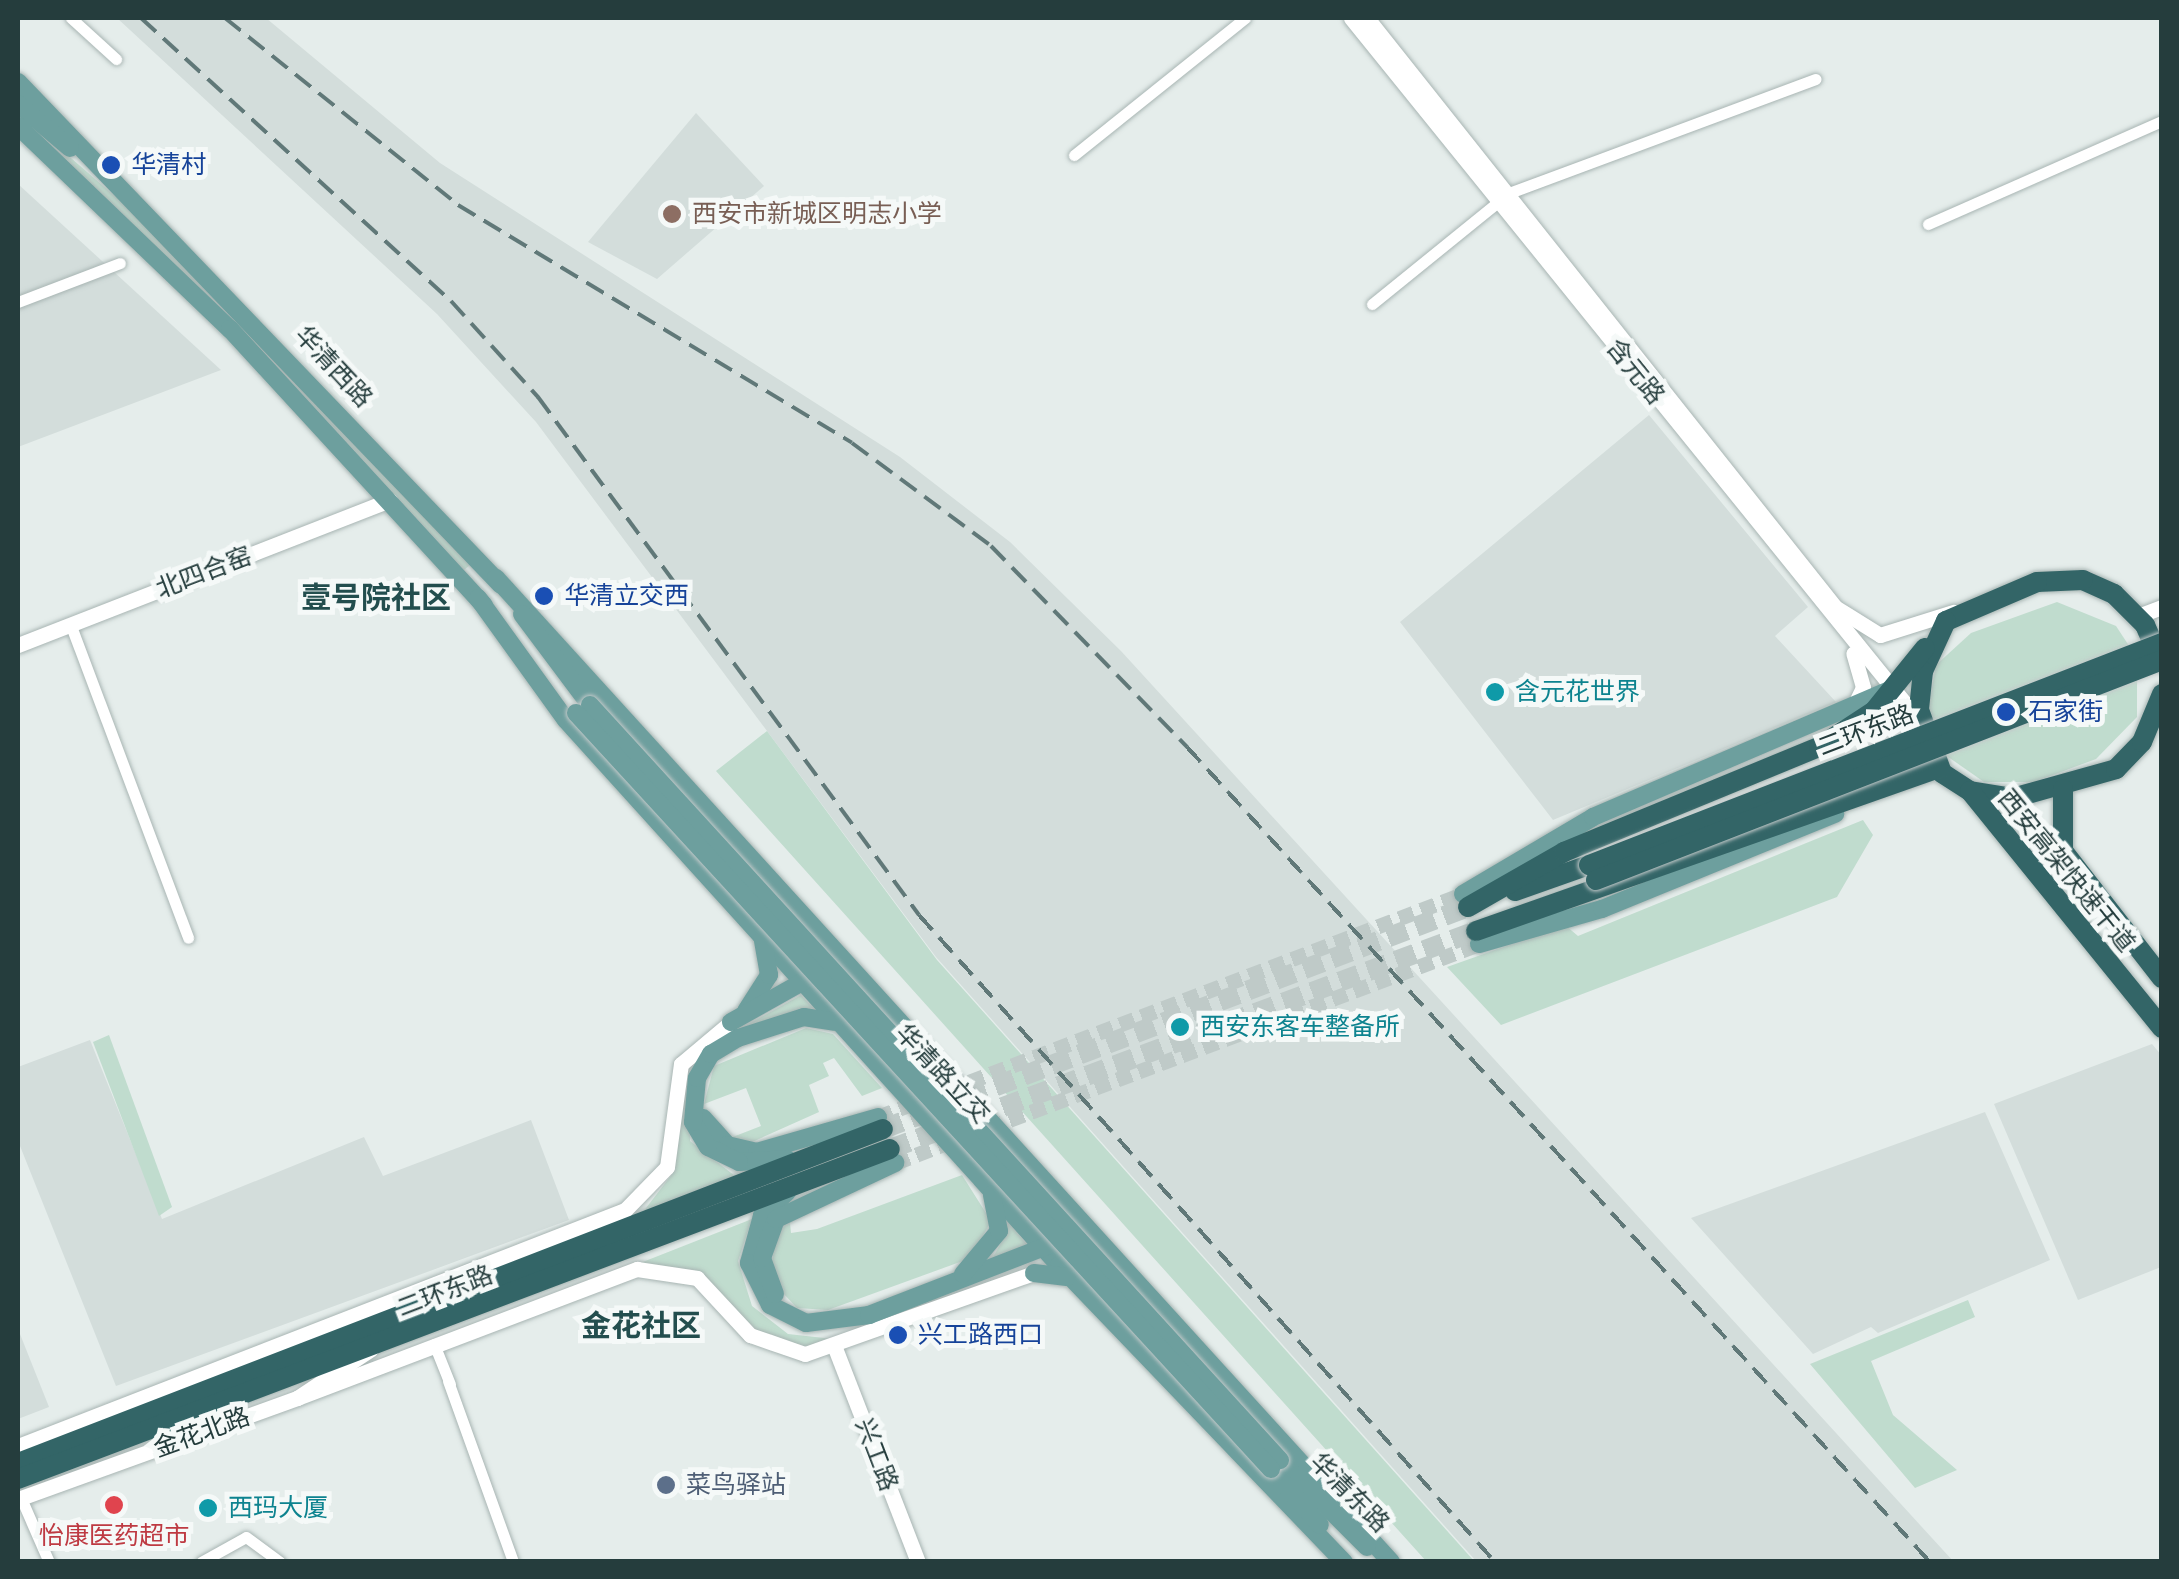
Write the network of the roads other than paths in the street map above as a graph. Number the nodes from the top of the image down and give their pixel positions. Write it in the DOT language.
graph roads {
  1 [pos="71,18"];
  2 [pos="1244,18"];
  3 [pos="1351,18"];
  4 [pos="1367,18"];
  5 [pos="116,59"];
  6 [pos="1816,79"];
  7 [pos="18,82"];
  8 [pos="18,104"];
  9 [pos="2162,120"];
  10 [pos="18,126"];
  11 [pos="1074,155"];
  12 [pos="98,170"];
  13 [pos="1502,198"];
  14 [pos="1928,224"];
  15 [pos="120,263"];
  16 [pos="18,302"];
  17 [pos="1372,304"];
  18 [pos="390,500"];
  19 [pos="496,578"];
  20 [pos="478,598"];
  21 [pos="2162,607"];
  22 [pos="1962,609"];
  23 [pos="2138,616"];
  24 [pos="70,626"];
  25 [pos="1939,630"];
  26 [pos="1845,636"];
  27 [pos="2162,643"];
  28 [pos="18,645"];
  29 [pos="2162,663"];
  30 [pos="1893,688"];
  31 [pos="2161,696"];
  32 [pos="1854,708"];
  33 [pos="583,709"];
  34 [pos="1922,724"];
  35 [pos="1819,747"];
  36 [pos="1938,768"];
  37 [pos="2063,789"];
  38 [pos="1970,792"];
  39 [pos="1874,793"];
  40 [pos="1592,872"];
  41 [pos="1465,901"];
  42 [pos="1508,920"];
  43 [pos="754,927"];
  44 [pos="1478,937"];
  45 [pos="188,938"];
  46 [pos="841,951"];
  47 [pos="2162,978"];
  48 [pos="805,984"];
  49 [pos="731,1022"];
  50 [pos="2162,1028"];
  51 [pos="848,1031"];
  52 [pos="941,1060"];
  53 [pos="697,1078"];
  54 [pos="902,1092"];
  55 [pos="1004,1129"];
  56 [pos="886,1139"];
  57 [pos="841,1146"];
  58 [pos="964,1160"];
  59 [pos="978,1175"];
  60 [pos="804,1182"];
  61 [pos="1085,1218"];
  62 [pos="1099,1234"];
  63 [pos="1045,1249"];
  64 [pos="1040,1267"];
  65 [pos="958,1276"];
  66 [pos="924,1290"];
  67 [pos="371,1337"];
  68 [pos="434,1344"];
  69 [pos="835,1348"];
  70 [pos="254,1356"];
  71 [pos="448,1381"];
  72 [pos="297,1398"];
  73 [pos="474,1437"];
  74 [pos="154,1450"];
  75 [pos="83,1456"];
  76 [pos="1276,1464"];
  77 [pos="21,1474"];
  78 [pos="50,1562"];
  79 [pos="201,1562"];
  80 [pos="280,1562"];
  81 [pos="514,1562"];
  82 [pos="918,1562"];
  83 [pos="1348,1562"];
  84 [pos="1382,1562"];
  85 [pos="1391,1562"];
  1 -- 5 [label="street"];
  2 -- 11 [label="street"];
  3 -- 13 [label="main road, 含元路"];
  4 -- 13 [label="main road, 含元路"];
  6 -- 13 [label="street"];
  7 -- 12 [label="main road, 华清西路"];
  8 -- 12 [label="main road"];
  9 -- 14 [label="street"];
  10 -- 18 [label="main road, 华清西路"];
  12 -- 19 [label="main road, 华清西路"];
  13 -- 17 [label="street"];
  13 -- 22 [label="main road, 含元路"];
  13 -- 26 [label="main road, 含元路"];
  15 -- 16 [label="street"];
  18 -- 20 [label="main road, 华清西路"];
  18 -- 24 [label="main road, 北四合窑"];
  19 -- 33 [label="main road, 华清西路"];
  19 -- 46 [label="main road"];
  20 -- 33 [label="main road, 华清西路"];
  20 -- 43 [label="main road"];
  21 -- 23 [label="main road"];
  22 -- 23 [label="highway"];
  22 -- 25 [label="highway"];
  23 -- 29 [label="highway"];
  24 -- 28 [label="main road, 北四合窑"];
  24 -- 45 [label="street"];
  25 -- 30 [label="highway"];
  25 -- 34 [label="highway"];
  26 -- 30 [label="main road, 含元路"];
  26 -- 32 [label="main road"];
  27 -- 40 [label="highway, 二环东路, bridge"];
  29 -- 40 [label="highway, 二环东路, bridge"];
  30 -- 32 [label="main road"];
  30 -- 34 [label="main road, 含元路"];
  30 -- 35 [label="highway"];
  31 -- 37 [label="highway"];
  32 -- 35 [label="main road"];
  32 -- 41 [label="main road"];
  33 -- 76 [label="main road, 华清路立交, bridge"];
  34 -- 36 [label="highway"];
  35 -- 41 [label="highway"];
  36 -- 38 [label="highway, 西安高架快速干道"];
  36 -- 39 [label="highway"];
  37 -- 38 [label="highway"];
  37 -- 47 [label="highway, 西安高架快速干道"];
  38 -- 50 [label="highway, 西安高架快速干道"];
  39 -- 42 [label="highway"];
  39 -- 44 [label="main road"];
  40 -- 41 [label="highway"];
  40 -- 42 [label="highway"];
  42 -- 44 [label="highway"];
  43 -- 48 [label="main road"];
  43 -- 49 [label="main road"];
  46 -- 48 [label="main road"];
  46 -- 52 [label="main road"];
  48 -- 49 [label="main road"];
  48 -- 51 [label="main road"];
  49 -- 70 [label="main road"];
  51 -- 53 [label="main road"];
  51 -- 54 [label="main road"];
  52 -- 54 [label="main road"];
  52 -- 55 [label="main road"];
  53 -- 56 [label="main road"];
  53 -- 57 [label="main road"];
  54 -- 58 [label="main road"];
  55 -- 58 [label="main road"];
  55 -- 61 [label="main road"];
  56 -- 57 [label="highway, 二环东路"];
  56 -- 60 [label="highway, 二环东路"];
  56 -- 66 [label="main road"];
  57 -- 67 [label="highway, 二环东路"];
  58 -- 59 [label="main road"];
  59 -- 63 [label="main road"];
  59 -- 65 [label="main road"];
  60 -- 66 [label="main road"];
  60 -- 67 [label="highway, 二环东路"];
  61 -- 62 [label="main road"];
  61 -- 63 [label="main road"];
  62 -- 64 [label="main road"];
  62 -- 85 [label="main road"];
  63 -- 64 [label="main road"];
  64 -- 65 [label="main road"];
  64 -- 69 [label="main road"];
  64 -- 83 [label="main road"];
  65 -- 66 [label="main road"];
  67 -- 70 [label="main road"];
  67 -- 72 [label="main road, 金花北路"];
  67 -- 75 [label="highway, 二环东路"];
  67 -- 77 [label="highway, 二环东路"];
  68 -- 69 [label="main road"];
  68 -- 71 [label="street"];
  68 -- 72 [label="main road"];
  69 -- 82 [label="main road, 兴工路"];
  70 -- 77 [label="main road"];
  71 -- 73 [label="street"];
  71 -- 81 [label="street"];
  72 -- 74 [label="main road, 金花北路"];
  74 -- 75 [label="main road"];
  74 -- 77 [label="main road, 金花北路"];
  75 -- 77 [label="highway, 二环东路"];
  76 -- 83 [label="main road, 华清东路"];
  76 -- 84 [label="main road, 华清东路"];
  77 -- 78 [label="street"];
  79 -- 80 [label="street"];
}
